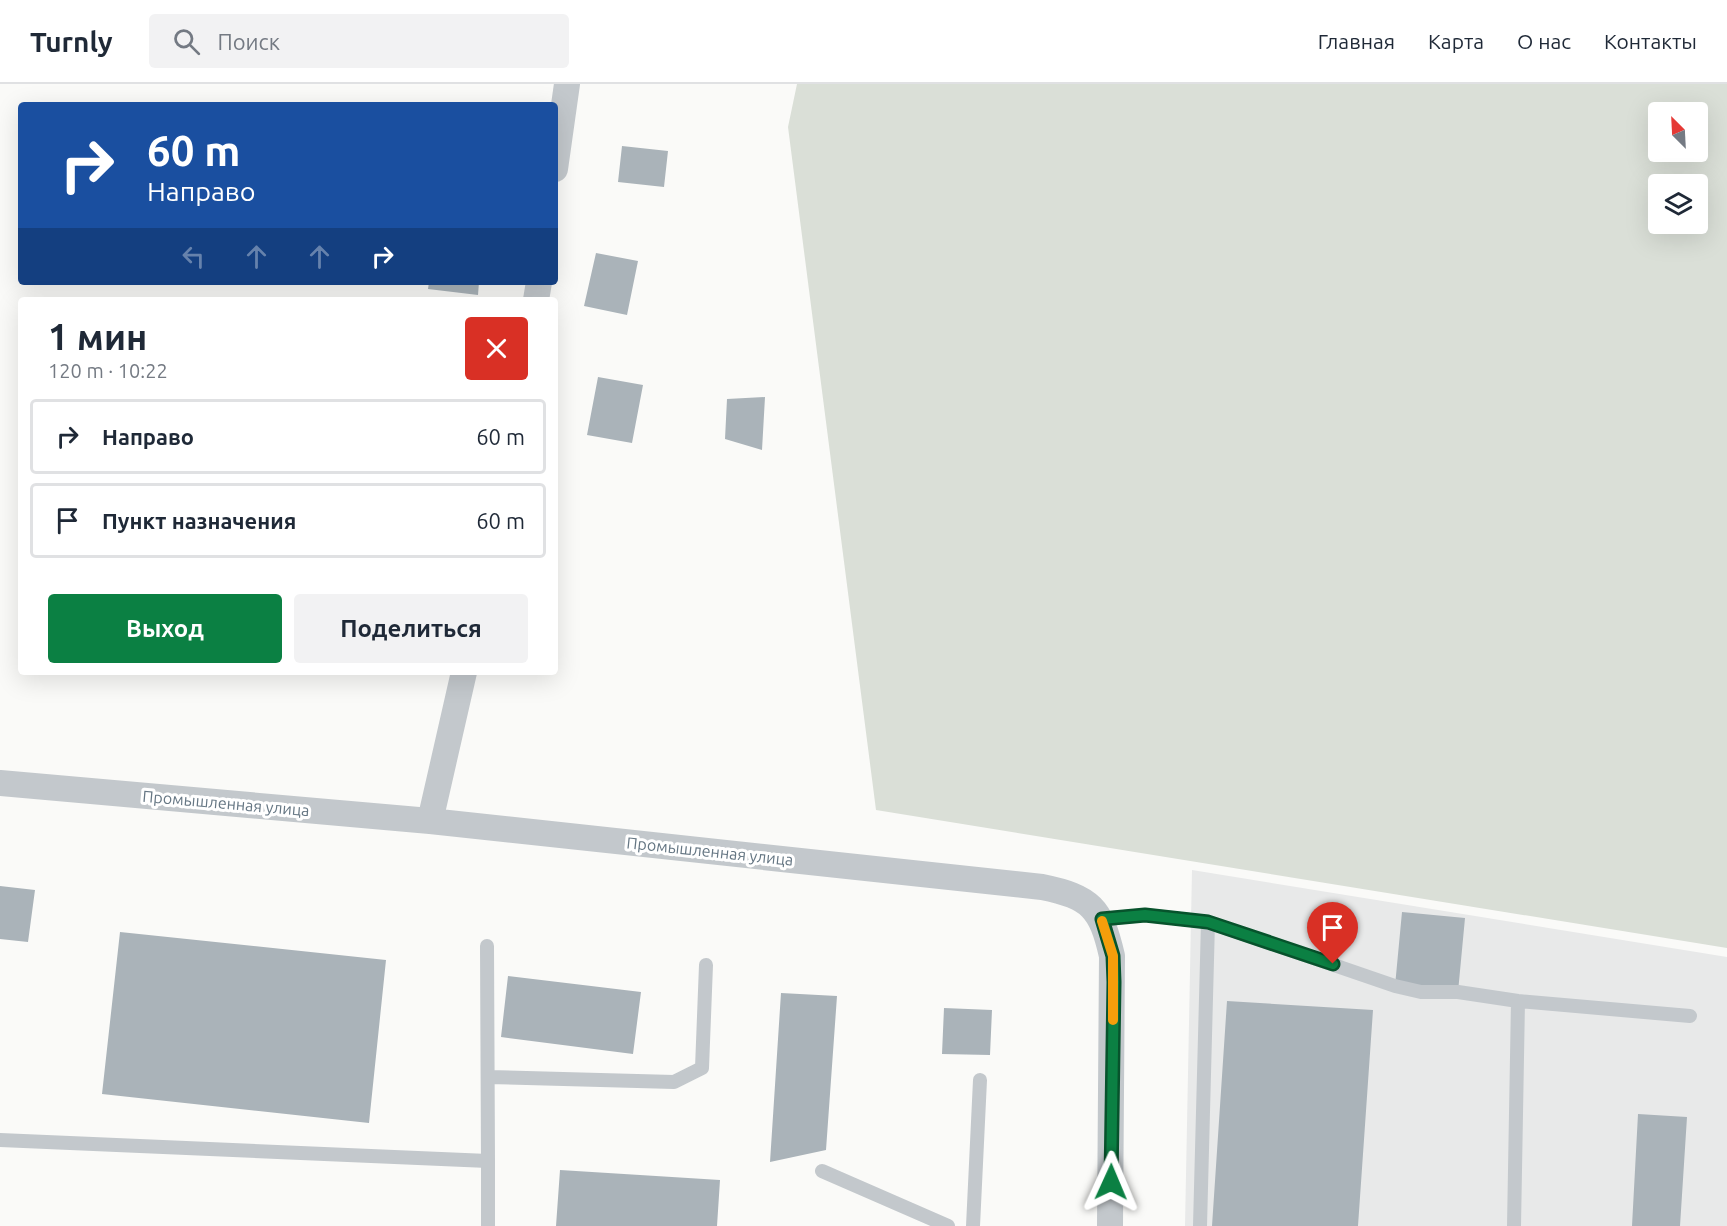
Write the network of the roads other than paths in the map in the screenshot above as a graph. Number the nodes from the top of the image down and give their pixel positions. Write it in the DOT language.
graph roads {
  1 [pos="567,84"];
  2 [pos="558,148"];
  3 [pos="463,675"];
  4 [pos="0,783"];
  5 [pos="430,821"];
  6 [pos="1102,919"];
  7 [pos="1208,922"];
  8 [pos="487,946"];
  9 [pos="706,965"];
  10 [pos="1518,1001"];
  11 [pos="1690,1016"];
  12 [pos="488,1077"];
  13 [pos="980,1080"];
  14 [pos="0,1140"];
  15 [pos="488,1161"];
  16 [pos="822,1171"];
  17 [pos="488,1226"];
  18 [pos="948,1226"];
  19 [pos="974,1226"];
  20 [pos="1110,1226"];
  21 [pos="1200,1226"];
  22 [pos="1514,1226"];
  1 -- 2 [label="street"];
  3 -- 5 [label="street"];
  4 -- 5 [label="street, Промышленная улица"];
  5 -- 6 [label="street, Промышленная улица"];
  6 -- 7 [label="lane"];
  6 -- 20 [label="street"];
  7 -- 10 [label="lane"];
  7 -- 21 [label="lane"];
  8 -- 12 [label="lane"];
  9 -- 12 [label="lane"];
  10 -- 11 [label="lane"];
  10 -- 22 [label="lane"];
  12 -- 15 [label="lane"];
  13 -- 19 [label="lane"];
  14 -- 15 [label="lane"];
  15 -- 17 [label="lane"];
  16 -- 18 [label="lane"];
}
